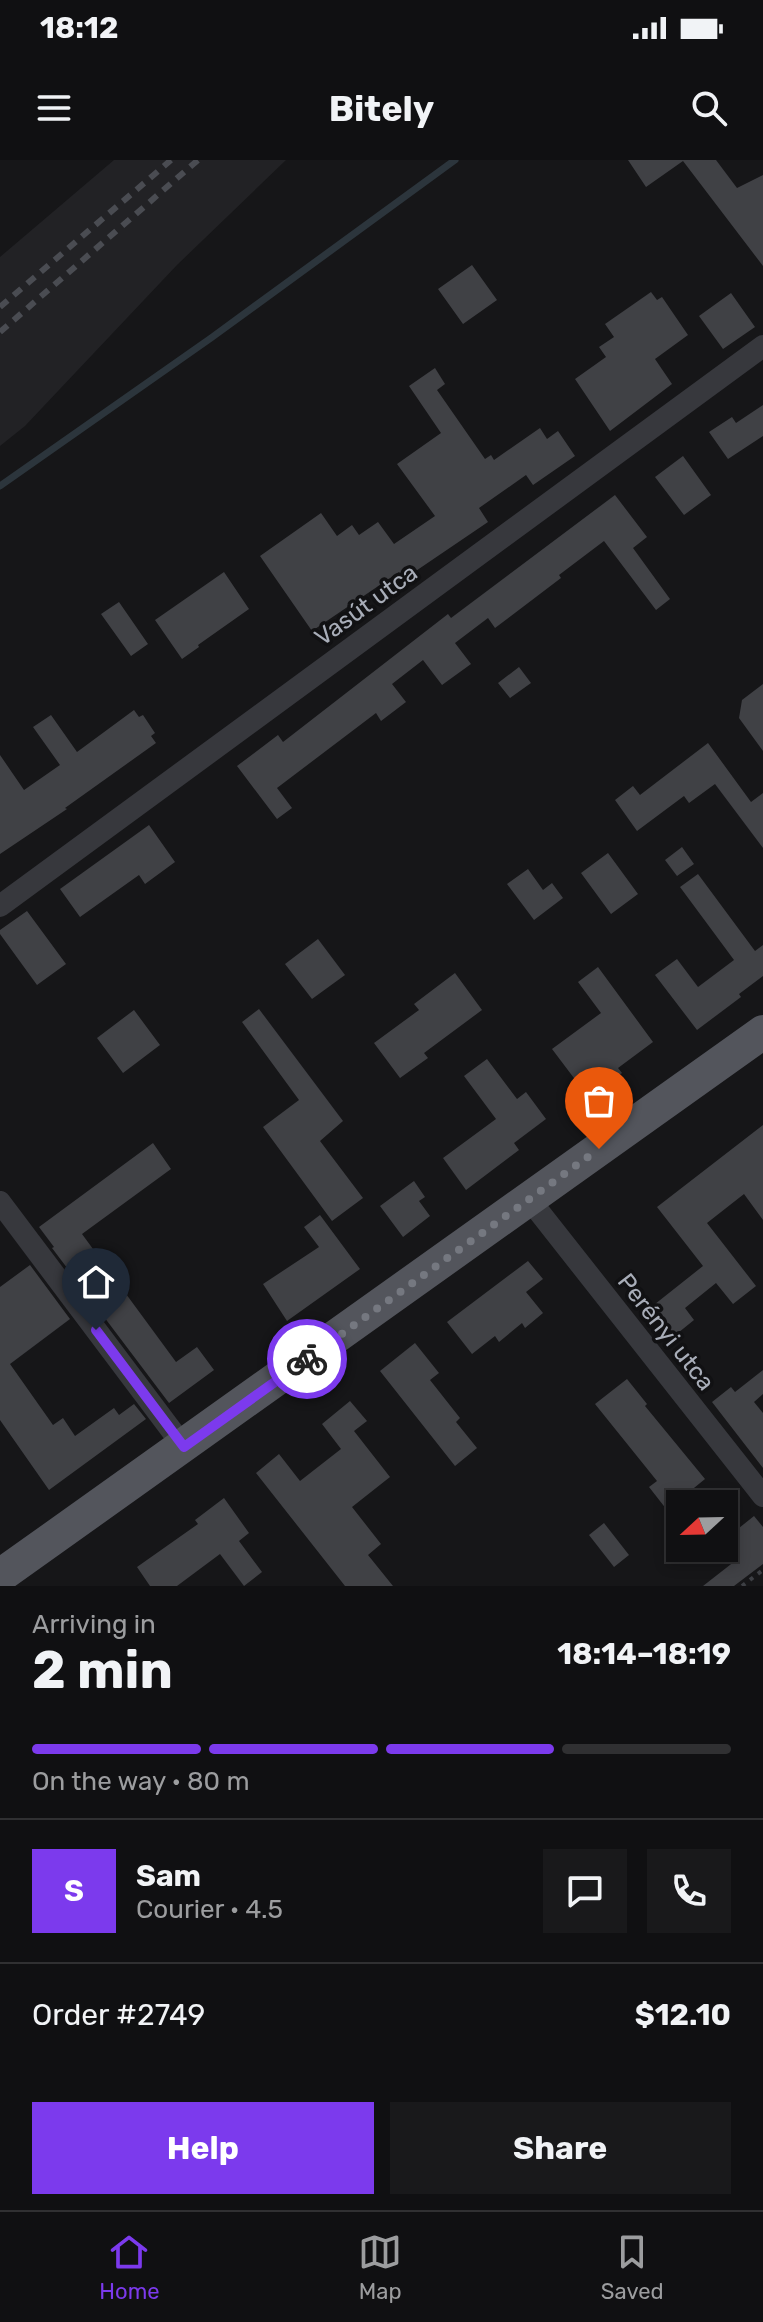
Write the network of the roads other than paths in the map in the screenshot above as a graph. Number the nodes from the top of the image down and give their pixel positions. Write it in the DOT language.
graph roads {
  1 [pos="763,346"];
  2 [pos="0,906"];
  3 [pos="763,1032"];
  4 [pos="529,1199"];
  5 [pos="0,1202"];
  6 [pos="184,1447"];
  7 [pos="763,1496"];
  8 [pos="0,1576"];
  1 -- 2 [label="street, Vasút utca"];
  3 -- 4 [label="main road"];
  4 -- 6 [label="main road"];
  4 -- 7 [label="street, Perényi utca"];
  5 -- 6 [label="street"];
  6 -- 8 [label="main road"];
}
